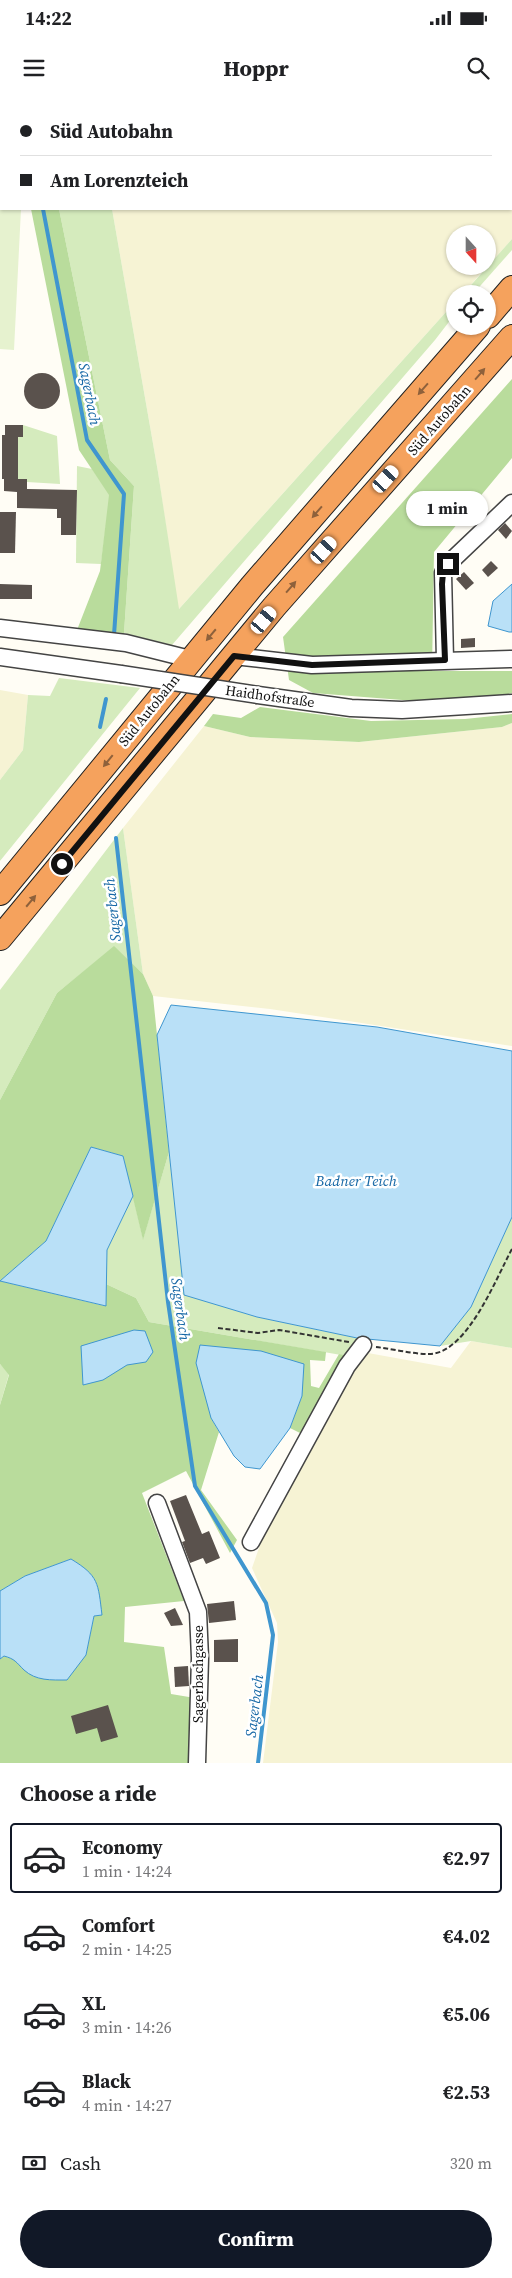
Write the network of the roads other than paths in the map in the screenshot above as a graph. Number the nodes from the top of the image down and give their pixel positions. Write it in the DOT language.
graph roads {
  1 [pos="512,288"];
  2 [pos="496,307"];
  3 [pos="470,335"];
  4 [pos="512,337"];
  5 [pos="512,503"];
  6 [pos="0,628"];
  7 [pos="234,656"];
  8 [pos="0,657"];
  9 [pos="512,659"];
  10 [pos="190,660"];
  11 [pos="445,660"];
  12 [pos="512,703"];
  13 [pos="0,894"];
  14 [pos="0,938"];
  15 [pos="362,1345"];
  16 [pos="157,1502"];
  17 [pos="251,1542"];
  18 [pos="197,1763"];
  1 -- 2 [label="highway"];
  3 -- 10 [label="highway, Süd Autobahn, one-way"];
  7 -- 4 [label="highway, Süd Autobahn, one-way"];
  5 -- 11 [label="street"];
  6 -- 10 [label="street"];
  7 -- 11 [label="street"];
  14 -- 7 [label="highway, Süd Autobahn, one-way"];
  8 -- 12 [label="street, Haidhofstraße, bridge"];
  9 -- 11 [label="street"];
  10 -- 13 [label="highway, Süd Autobahn, one-way"];
  15 -- 17 [label="street"];
  16 -- 18 [label="street, Sagerbachgasse"];
}
